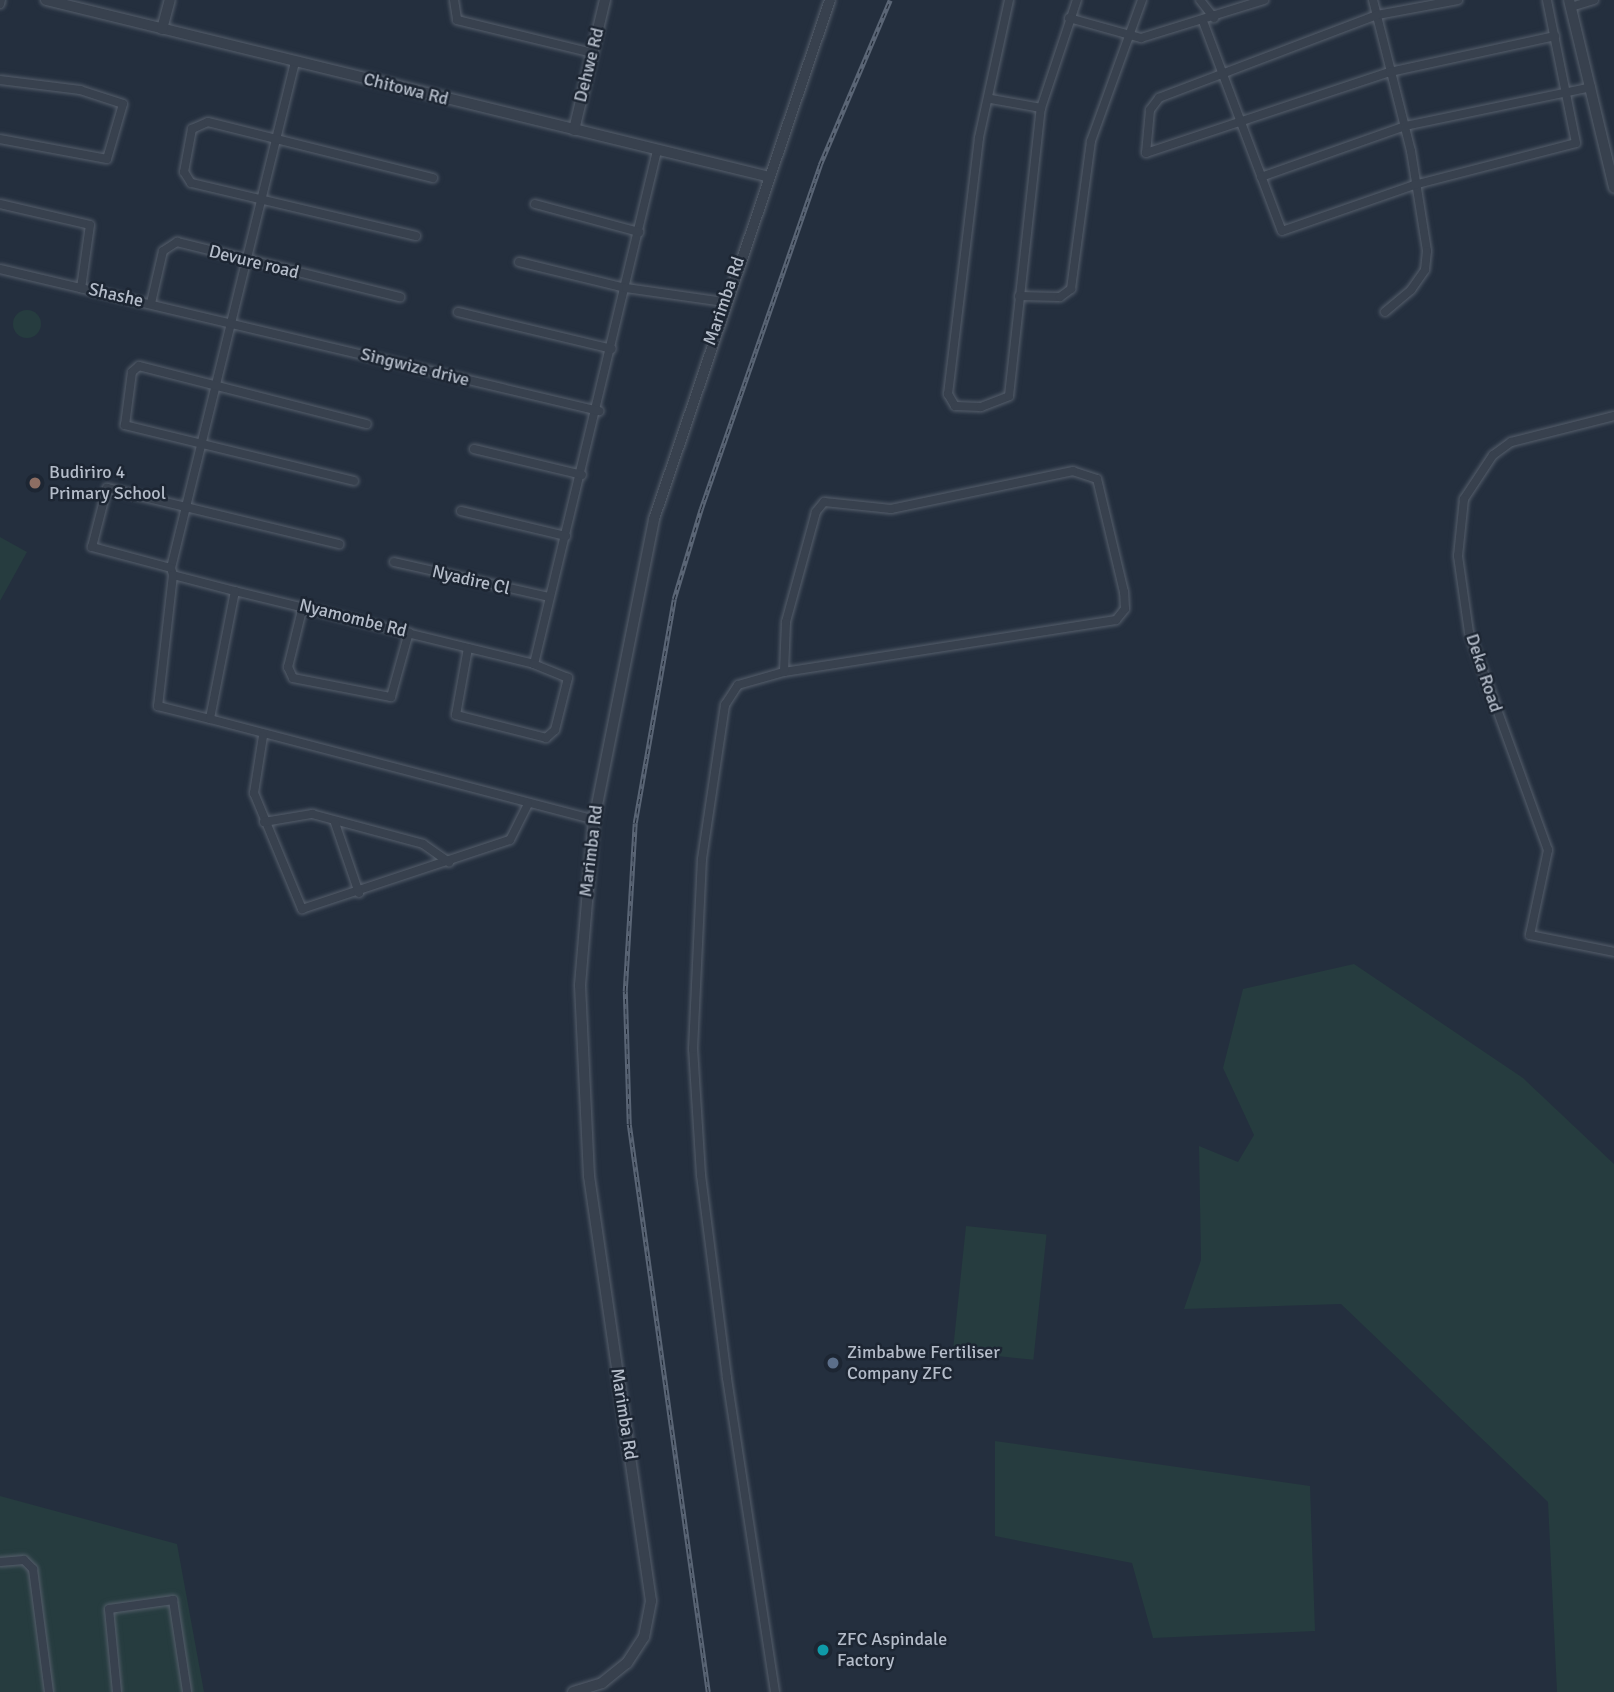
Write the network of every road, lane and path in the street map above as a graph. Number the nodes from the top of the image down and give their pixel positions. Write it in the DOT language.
graph roads {
  1 [pos="46,0"];
  2 [pos="170,0"];
  3 [pos="454,0"];
  4 [pos="605,0"];
  5 [pos="830,0"];
  6 [pos="1009,0"];
  7 [pos="1077,0"];
  8 [pos="1142,0"];
  9 [pos="1200,0"];
  10 [pos="1264,0"];
  11 [pos="1373,0"];
  12 [pos="1458,0"];
  13 [pos="1547,0"];
  14 [pos="1594,0"];
  15 [pos="1570,3"];
  16 [pos="85,5"];
  17 [pos="1377,15"];
  18 [pos="1069,18"];
  19 [pos="1214,18"];
  20 [pos="1204,24"];
  21 [pos="162,29"];
  22 [pos="1125,35"];
  23 [pos="1555,36"];
  24 [pos="593,53"];
  25 [pos="295,62"];
  26 [pos="1390,72"];
  27 [pos="1222,73"];
  28 [pos="0,80"];
  29 [pos="1591,87"];
  30 [pos="1569,92"];
  31 [pos="991,99"];
  32 [pos="1041,108"];
  33 [pos="1241,127"];
  34 [pos="1405,127"];
  35 [pos="574,130"];
  36 [pos="0,139"];
  37 [pos="278,139"];
  38 [pos="657,151"];
  39 [pos="766,176"];
  40 [pos="1261,177"];
  41 [pos="433,178"];
  42 [pos="1414,185"];
  43 [pos="1614,188"];
  44 [pos="265,201"];
  45 [pos="0,204"];
  46 [pos="535,204"];
  47 [pos="639,232"];
  48 [pos="416,236"];
  49 [pos="247,260"];
  50 [pos="519,262"];
  51 [pos="0,269"];
  52 [pos="82,288"];
  53 [pos="626,288"];
  54 [pos="1019,296"];
  55 [pos="400,298"];
  56 [pos="723,302"];
  57 [pos="151,303"];
  58 [pos="458,312"];
  59 [pos="1385,312"];
  60 [pos="231,322"];
  61 [pos="612,349"];
  62 [pos="217,385"];
  63 [pos="599,411"];
  64 [pos="1614,416"];
  65 [pos="367,424"];
  66 [pos="201,445"];
  67 [pos="474,449"];
  68 [pos="582,475"];
  69 [pos="354,481"];
  70 [pos="187,507"];
  71 [pos="461,510"];
  72 [pos="566,536"];
  73 [pos="339,544"];
  74 [pos="394,562"];
  75 [pos="172,571"];
  76 [pos="235,591"];
  77 [pos="549,597"];
  78 [pos="303,606"];
  79 [pos="409,632"];
  80 [pos="468,649"];
  81 [pos="534,664"];
  82 [pos="784,672"];
  83 [pos="210,719"];
  84 [pos="262,736"];
  85 [pos="528,804"];
  86 [pos="594,820"];
  87 [pos="264,822"];
  88 [pos="335,823"];
  89 [pos="449,862"];
  90 [pos="359,893"];
  91 [pos="1614,952"];
  92 [pos="0,1562"];
  93 [pos="49,1692"];
  94 [pos="117,1692"];
  95 [pos="187,1692"];
  96 [pos="573,1692"];
  97 [pos="775,1692"];
  1 -- 16 [label="street, Chitowa Rd"];
  2 -- 21 [label="street"];
  3 -- 24 [label="street"];
  4 -- 24 [label="street, Dehwe Rd"];
  5 -- 39 [label="street, Marimba Rd"];
  6 -- 31 [label="street"];
  7 -- 18 [label="street"];
  8 -- 22 [label="street"];
  9 -- 19 [label="street"];
  10 -- 19 [label="street"];
  11 -- 17 [label="street"];
  12 -- 17 [label="street"];
  13 -- 23 [label="street"];
  14 -- 15 [label="street"];
  15 -- 29 [label="street"];
  16 -- 21 [label="street, Chitowa Rd"];
  17 -- 26 [label="street"];
  17 -- 27 [label="street"];
  18 -- 22 [label="street"];
  18 -- 32 [label="street"];
  19 -- 20 [label="street"];
  20 -- 22 [label="street"];
  20 -- 27 [label="street"];
  21 -- 25 [label="street, Chitowa Rd"];
  22 -- 54 [label="street"];
  23 -- 26 [label="street"];
  23 -- 30 [label="street"];
  24 -- 35 [label="street, Dehwe Rd"];
  25 -- 35 [label="street, Chitowa Rd"];
  25 -- 37 [label="street"];
  26 -- 33 [label="street"];
  26 -- 34 [label="street"];
  27 -- 33 [label="street"];
  27 -- 33 [label="street"];
  28 -- 36 [label="street"];
  29 -- 30 [label="street"];
  29 -- 43 [label="street"];
  30 -- 34 [label="street"];
  30 -- 42 [label="street"];
  31 -- 32 [label="street"];
  31 -- 54 [label="street"];
  32 -- 54 [label="street"];
  33 -- 40 [label="street"];
  34 -- 40 [label="street"];
  34 -- 42 [label="street"];
  35 -- 38 [label="street, Chitowa Rd"];
  37 -- 41 [label="street"];
  37 -- 44 [label="street"];
  37 -- 44 [label="street"];
  38 -- 39 [label="street, Chitowa Rd"];
  38 -- 47 [label="street"];
  39 -- 56 [label="street, Marimba Rd"];
  40 -- 42 [label="street"];
  42 -- 59 [label="street"];
  44 -- 48 [label="street"];
  44 -- 49 [label="street"];
  45 -- 52 [label="street"];
  46 -- 47 [label="street"];
  47 -- 53 [label="street"];
  49 -- 55 [label="street, Devure road"];
  49 -- 57 [label="street, Devure road"];
  49 -- 60 [label="street"];
  50 -- 53 [label="street"];
  51 -- 52 [label="street, Shashe"];
  52 -- 57 [label="street, Shashe"];
  53 -- 56 [label="street"];
  53 -- 61 [label="street"];
  56 -- 86 [label="street, Marimba Rd"];
  57 -- 60 [label="street, Shashe"];
  58 -- 61 [label="street"];
  60 -- 62 [label="street"];
  60 -- 63 [label="street, Singwize drive"];
  61 -- 63 [label="street"];
  62 -- 65 [label="street"];
  62 -- 66 [label="street"];
  62 -- 66 [label="street"];
  63 -- 68 [label="street"];
  64 -- 91 [label="street, Deka Road"];
  66 -- 69 [label="street"];
  66 -- 70 [label="street"];
  67 -- 68 [label="street"];
  68 -- 72 [label="street"];
  70 -- 73 [label="street"];
  70 -- 75 [label="street"];
  70 -- 75 [label="street, Nyamombe Rd"];
  71 -- 72 [label="street"];
  72 -- 77 [label="street"];
  74 -- 77 [label="street, Nyadire Cl"];
  75 -- 76 [label="street, Nyamombe Rd"];
  75 -- 83 [label="street"];
  76 -- 78 [label="street, Nyamombe Rd"];
  76 -- 83 [label="street"];
  77 -- 81 [label="street"];
  78 -- 79 [label="street, Nyamombe Rd"];
  78 -- 79 [label="street"];
  79 -- 80 [label="street, Nyamombe Rd"];
  80 -- 81 [label="street, Nyamombe Rd"];
  80 -- 81 [label="street, Nyamombe Rd"];
  82 -- 82 [label="street"];
  82 -- 97 [label="street"];
  83 -- 84 [label="street"];
  84 -- 85 [label="street"];
  84 -- 87 [label="street"];
  85 -- 86 [label="street"];
  85 -- 89 [label="street"];
  86 -- 96 [label="street, Marimba Rd"];
  87 -- 88 [label="street"];
  87 -- 90 [label="street"];
  88 -- 89 [label="street"];
  88 -- 90 [label="street"];
  89 -- 90 [label="street"];
  92 -- 93 [label="street"];
  94 -- 95 [label="street"];
}
